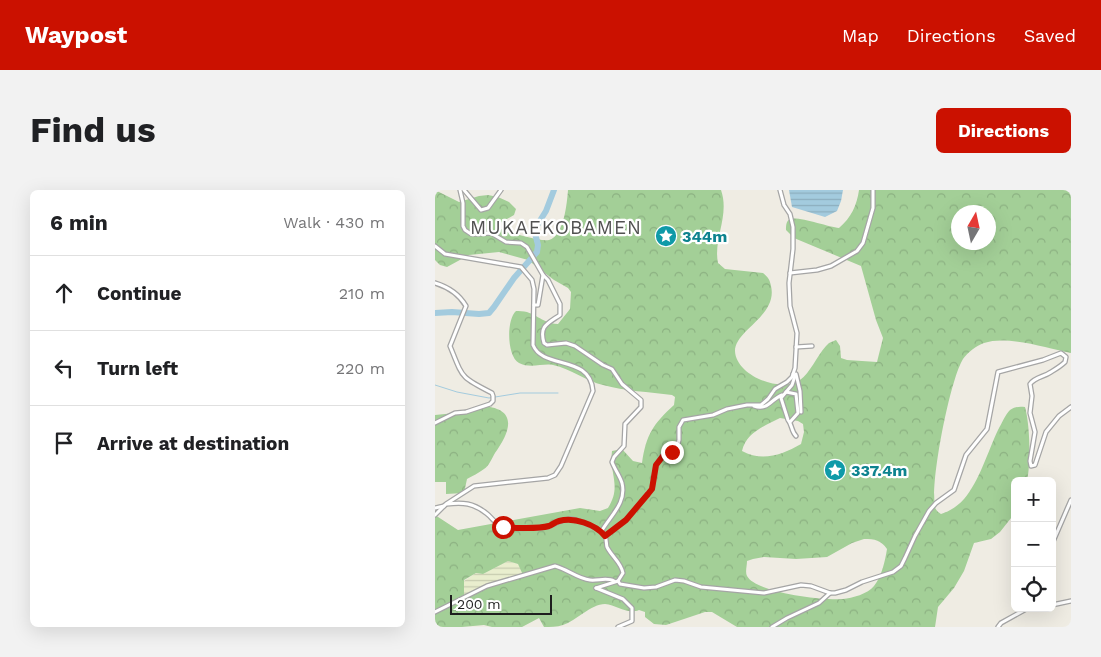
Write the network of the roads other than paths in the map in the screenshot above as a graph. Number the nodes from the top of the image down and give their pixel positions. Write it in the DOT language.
graph roads {
  1 [pos="459,190"];
  2 [pos="464,190"];
  3 [pos="501,190"];
  4 [pos="780,190"];
  5 [pos="873,190"];
  6 [pos="435,246"];
  7 [pos="790,272"];
  8 [pos="543,275"];
  9 [pos="435,283"];
  10 [pos="534,305"];
  11 [pos="812,346"];
  12 [pos="796,347"];
  13 [pos="793,373"];
  14 [pos="784,393"];
  15 [pos="751,405"];
  16 [pos="1071,408"];
  17 [pos="801,412"];
  18 [pos="790,422"];
  19 [pos="435,423"];
  20 [pos="796,436"];
  21 [pos="1071,500"];
  22 [pos="445,505"];
  23 [pos="435,508"];
  24 [pos="435,514"];
  25 [pos="601,532"];
  26 [pos="1056,535"];
  27 [pos="605,536"];
  28 [pos="617,581"];
  29 [pos="830,593"];
  30 [pos="1071,601"];
  31 [pos="1056,604"];
  32 [pos="435,612"];
  33 [pos="1022,612"];
  34 [pos="618,627"];
  35 [pos="772,627"];
  36 [pos="998,627"];
  1 -- 8 [label="street"];
  2 -- 3 [label="street"];
  4 -- 7 [label="street"];
  5 -- 7 [label="street"];
  6 -- 10 [label="street"];
  7 -- 12 [label="street"];
  8 -- 10 [label="street"];
  8 -- 25 [label="street"];
  9 -- 19 [label="street"];
  10 -- 22 [label="street"];
  11 -- 12 [label="street"];
  12 -- 13 [label="street"];
  13 -- 14 [label="street"];
  13 -- 15 [label="street"];
  13 -- 17 [label="street"];
  14 -- 15 [label="street"];
  14 -- 18 [label="street"];
  14 -- 18 [label="street"];
  15 -- 27 [label="street"];
  16 -- 29 [label="street"];
  18 -- 20 [label="street"];
  21 -- 26 [label="street"];
  22 -- 23 [label="street"];
  22 -- 24 [label="street"];
  22 -- 25 [label="street"];
  25 -- 27 [label="street"];
  27 -- 28 [label="street"];
  28 -- 29 [label="street"];
  28 -- 32 [label="street"];
  28 -- 34 [label="street"];
  29 -- 35 [label="street"];
  30 -- 31 [label="street"];
  33 -- 36 [label="street"];
}
